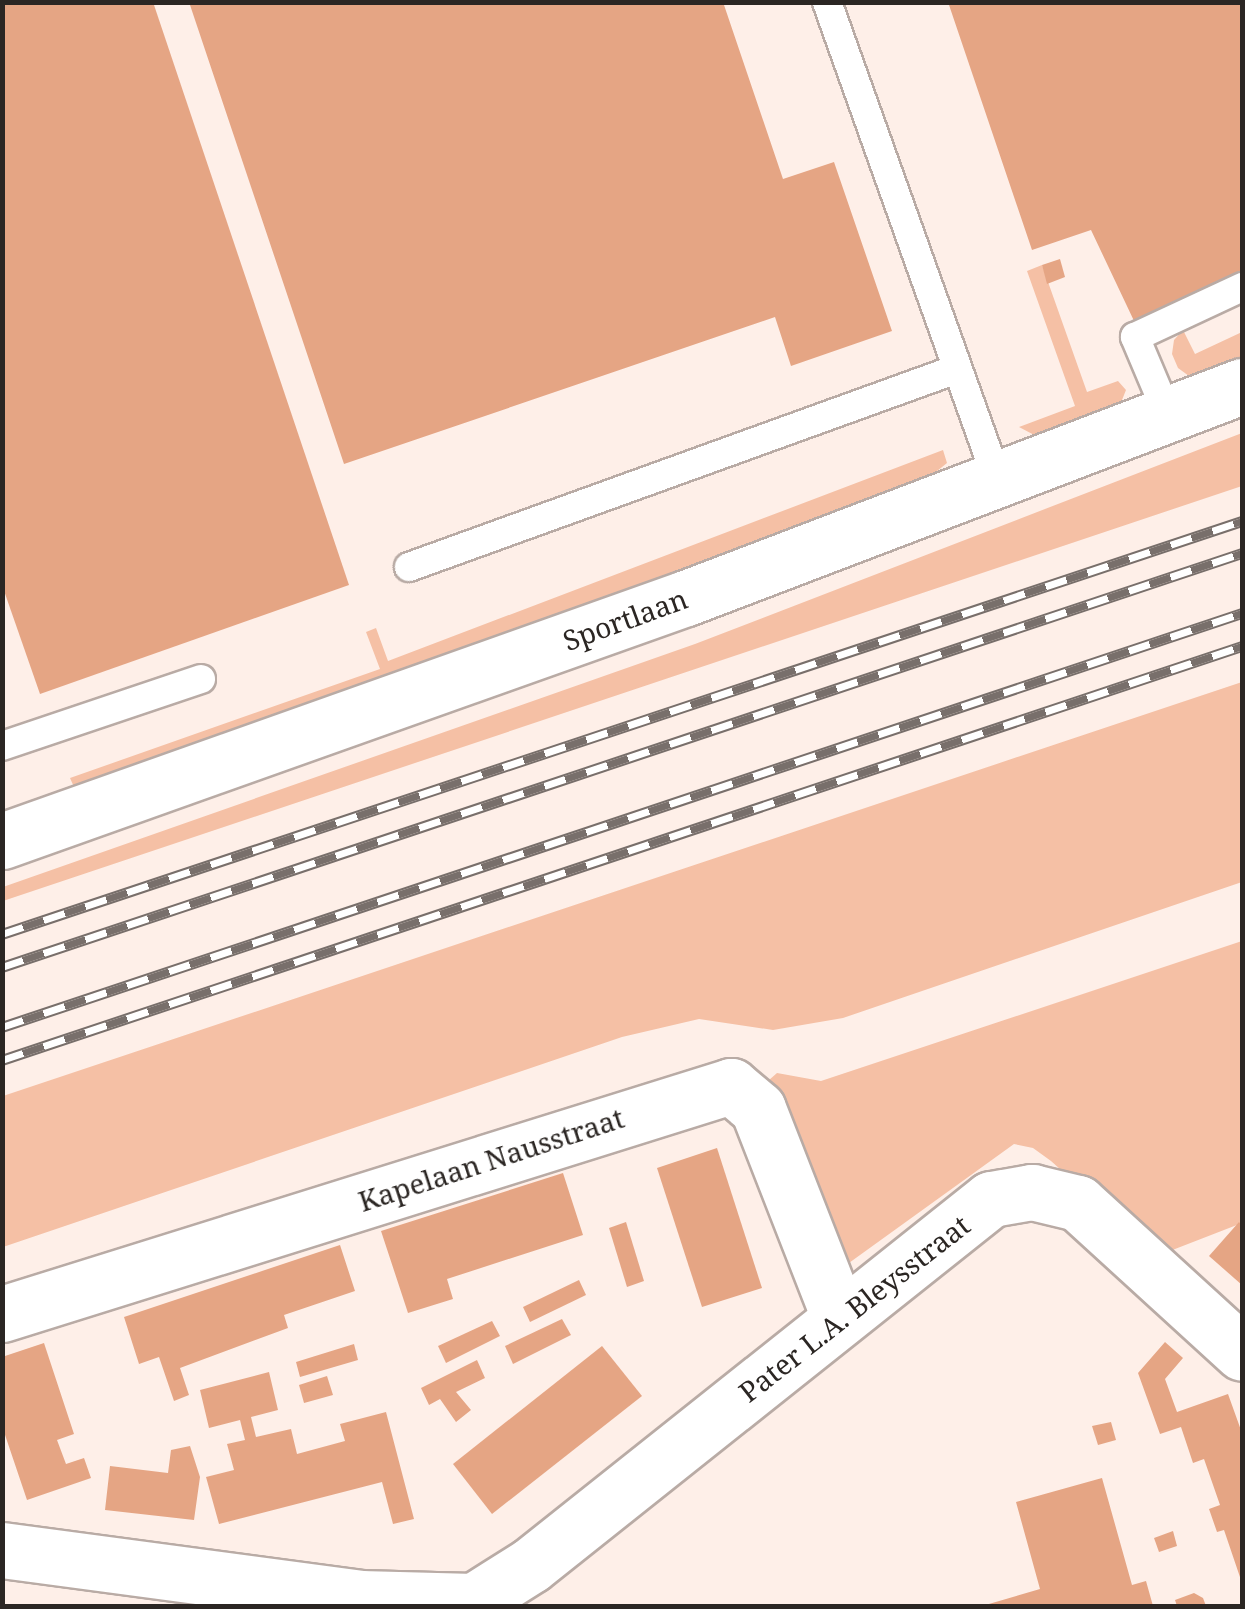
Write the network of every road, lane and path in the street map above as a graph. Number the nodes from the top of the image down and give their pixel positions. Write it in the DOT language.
graph roads {
  1 [pos="826,2"];
  2 [pos="1242,287"];
  3 [pos="957,369"];
  4 [pos="1242,386"];
  5 [pos="1168,415"];
  6 [pos="996,479"];
  7 [pos="409,568"];
  8 [pos="200,679"];
  9 [pos="2,746"];
  10 [pos="2,840"];
  11 [pos="2,1314"];
  12 [pos="840,1320"];
  13 [pos="1242,1353"];
  14 [pos="2,1550"];
  15 [pos="474,1604"];
  1 -- 3 [label="lane"];
  2 -- 5 [label="lane"];
  3 -- 6 [label="lane"];
  3 -- 7 [label="lane"];
  4 -- 5 [label="street, Sportlaan"];
  5 -- 6 [label="street, Sportlaan"];
  6 -- 10 [label="street, Sportlaan"];
  8 -- 9 [label="lane"];
  11 -- 12 [label="street, Kapelaan Nausstraat"];
  12 -- 13 [label="street, Pater L.A. Bleysstraat"];
  12 -- 15 [label="street, Pater L.A. Bleysstraat"];
  14 -- 15 [label="street"];
}
